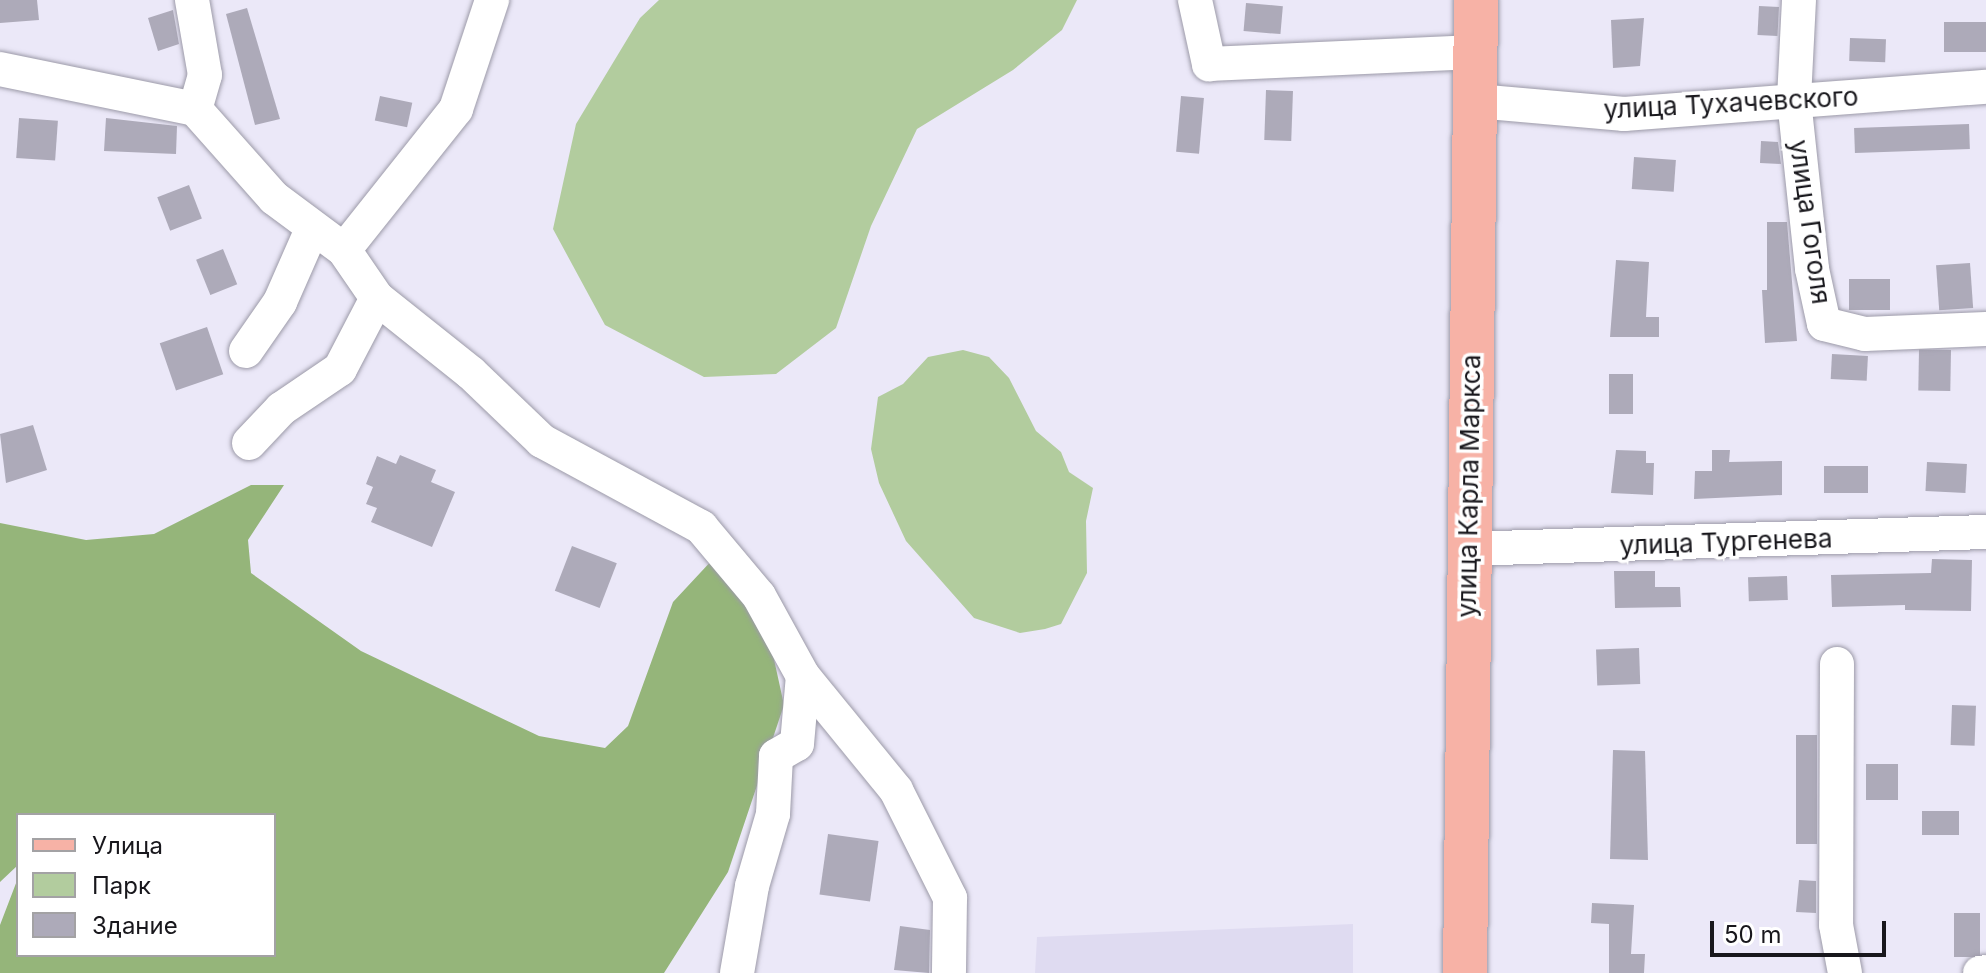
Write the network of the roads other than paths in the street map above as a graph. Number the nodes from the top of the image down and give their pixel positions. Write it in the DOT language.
graph roads {
  1 [pos="192,0"];
  2 [pos="492,0"];
  3 [pos="1195,0"];
  4 [pos="1476,0"];
  5 [pos="1799,0"];
  6 [pos="1475,52"];
  7 [pos="0,69"];
  8 [pos="1986,87"];
  9 [pos="1794,100"];
  10 [pos="1476,101"];
  11 [pos="195,109"];
  12 [pos="312,229"];
  13 [pos="344,250"];
  14 [pos="377,298"];
  15 [pos="1986,329"];
  16 [pos="246,351"];
  17 [pos="249,443"];
  18 [pos="1986,532"];
  19 [pos="1467,549"];
  20 [pos="1837,664"];
  21 [pos="803,676"];
  22 [pos="1986,972"];
  23 [pos="737,973"];
  24 [pos="949,973"];
  25 [pos="1465,973"];
  26 [pos="1845,973"];
  27 [pos="1980,973"];
  1 -- 11 [label="street"];
  2 -- 13 [label="street"];
  3 -- 6 [label="street"];
  4 -- 6 [label="main road, улица Карла Маркса"];
  5 -- 9 [label="street"];
  6 -- 10 [label="main road, улица Карла Маркса"];
  7 -- 11 [label="street"];
  8 -- 9 [label="street, улица Тухачевского"];
  9 -- 10 [label="street, улица Тухачевского"];
  9 -- 15 [label="street, улица Гоголя"];
  10 -- 19 [label="main road, улица Карла Маркса"];
  11 -- 12 [label="street"];
  12 -- 13 [label="street"];
  12 -- 16 [label="street"];
  13 -- 14 [label="street"];
  14 -- 17 [label="street"];
  14 -- 21 [label="street"];
  18 -- 19 [label="street, улица Тургенева"];
  19 -- 25 [label="main road, улица Карла Маркса"];
  20 -- 26 [label="street"];
  21 -- 23 [label="street"];
  21 -- 24 [label="street"];
  22 -- 27 [label="street"];
}
